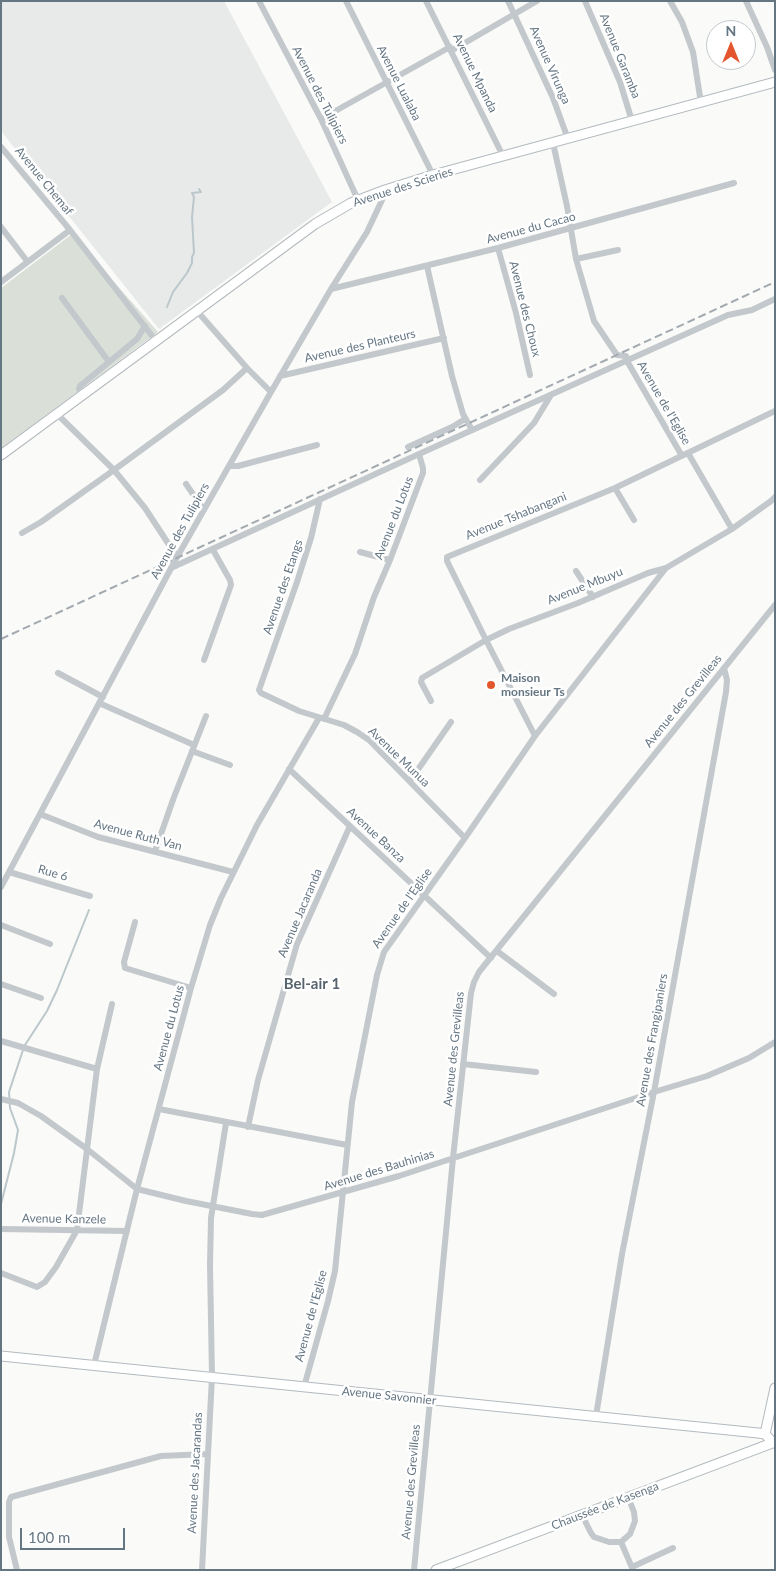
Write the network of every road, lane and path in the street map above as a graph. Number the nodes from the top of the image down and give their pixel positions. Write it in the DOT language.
graph roads {
  1 [pos="259,1"];
  2 [pos="346,1"];
  3 [pos="426,1"];
  4 [pos="508,1"];
  5 [pos="537,1"];
  6 [pos="585,1"];
  7 [pos="670,1"];
  8 [pos="746,1"];
  9 [pos="514,14"];
  10 [pos="450,49"];
  11 [pos="775,70"];
  12 [pos="775,82"];
  13 [pos="386,83"];
  14 [pos="702,103"];
  15 [pos="321,119"];
  16 [pos="632,121"];
  17 [pos="568,139"];
  18 [pos="553,143"];
  19 [pos="1,147"];
  20 [pos="503,156"];
  21 [pos="433,175"];
  22 [pos="734,184"];
  23 [pos="385,190"];
  24 [pos="358,200"];
  25 [pos="1,227"];
  26 [pos="571,229"];
  27 [pos="70,230"];
  28 [pos="498,248"];
  29 [pos="618,250"];
  30 [pos="576,259"];
  31 [pos="28,261"];
  32 [pos="427,266"];
  33 [pos="1,282"];
  34 [pos="331,289"];
  35 [pos="62,298"];
  36 [pos="775,299"];
  37 [pos="197,310"];
  38 [pos="145,326"];
  39 [pos="444,338"];
  40 [pos="156,341"];
  41 [pos="628,361"];
  42 [pos="109,362"];
  43 [pos="247,368"];
  44 [pos="280,376"];
  45 [pos="530,376"];
  46 [pos="271,392"];
  47 [pos="551,395"];
  48 [pos="83,396"];
  49 [pos="775,411"];
  50 [pos="57,414"];
  51 [pos="465,419"];
  52 [pos="472,430"];
  53 [pos="317,445"];
  54 [pos="408,447"];
  55 [pos="419,454"];
  56 [pos="685,454"];
  57 [pos="1,455"];
  58 [pos="229,466"];
  59 [pos="114,470"];
  60 [pos="480,480"];
  61 [pos="186,484"];
  62 [pos="615,488"];
  63 [pos="320,499"];
  64 [pos="774,501"];
  65 [pos="204,510"];
  66 [pos="634,520"];
  67 [pos="732,529"];
  68 [pos="22,533"];
  69 [pos="213,550"];
  70 [pos="360,552"];
  71 [pos="177,558"];
  72 [pos="390,560"];
  73 [pos="171,568"];
  74 [pos="666,568"];
  75 [pos="576,571"];
  76 [pos="593,596"];
  77 [pos="775,605"];
  78 [pos="486,640"];
  79 [pos="204,660"];
  80 [pos="724,668"];
  81 [pos="58,673"];
  82 [pos="262,681"];
  83 [pos="101,700"];
  84 [pos="431,701"];
  85 [pos="206,716"];
  86 [pos="322,718"];
  87 [pos="451,722"];
  88 [pos="535,736"];
  89 [pos="193,748"];
  90 [pos="230,765"];
  91 [pos="289,769"];
  92 [pos="410,781"];
  93 [pos="40,814"];
  94 [pos="350,826"];
  95 [pos="465,838"];
  96 [pos="155,851"];
  97 [pos="9,872"];
  98 [pos="233,872"];
  99 [pos="1,886"];
  100 [pos="90,896"];
  101 [pos="424,896"];
  102 [pos="135,922"];
  103 [pos="1,925"];
  104 [pos="50,944"];
  105 [pos="497,951"];
  106 [pos="491,958"];
  107 [pos="1,984"];
  108 [pos="191,988"];
  109 [pos="554,994"];
  110 [pos="42,998"];
  111 [pos="112,1004"];
  112 [pos="1,1041"];
  113 [pos="775,1042"];
  114 [pos="463,1064"];
  115 [pos="97,1069"];
  116 [pos="536,1072"];
  117 [pos="654,1092"];
  118 [pos="2,1099"];
  119 [pos="159,1109"];
  120 [pos="226,1123"];
  121 [pos="248,1127"];
  122 [pos="347,1145"];
  123 [pos="87,1149"];
  124 [pos="453,1158"];
  125 [pos="137,1189"];
  126 [pos="343,1193"];
  127 [pos="212,1206"];
  128 [pos="1,1229"];
  129 [pos="77,1230"];
  130 [pos="127,1231"];
  131 [pos="1,1273"];
  132 [pos="1,1356"];
  133 [pos="94,1365"];
  134 [pos="212,1377"];
  135 [pos="304,1387"];
  136 [pos="775,1388"];
  137 [pos="430,1400"];
  138 [pos="596,1416"];
  139 [pos="765,1434"];
  140 [pos="774,1444"];
  141 [pos="207,1454"];
  142 [pos="628,1497"];
  143 [pos="582,1515"];
  144 [pos="621,1542"];
  145 [pos="673,1548"];
  146 [pos="632,1568"];
  147 [pos="442,1569"];
  148 [pos="17,1570"];
  149 [pos="202,1570"];
  150 [pos="414,1570"];
  1 -- 15 [label="street, Avenue des Tulipiers"];
  2 -- 13 [label="street, Avenue Lualaba"];
  3 -- 10 [label="street, Avenue Mpanda"];
  4 -- 9 [label="street, Avenue Virunga"];
  5 -- 9 [label="street"];
  6 -- 16 [label="street, Avenue Garamba"];
  7 -- 14 [label="street"];
  8 -- 11 [label="street"];
  9 -- 10 [label="street"];
  9 -- 17 [label="street, Avenue Virunga"];
  10 -- 13 [label="street"];
  10 -- 20 [label="street, Avenue Mpanda"];
  12 -- 14 [label="street, Avenue des Scieries"];
  13 -- 15 [label="street"];
  13 -- 21 [label="street, Avenue Lualaba"];
  14 -- 16 [label="street, Avenue des Scieries"];
  15 -- 24 [label="street, Avenue des Tulipiers"];
  16 -- 17 [label="street, Avenue des Scieries"];
  17 -- 18 [label="street, Avenue des Scieries"];
  18 -- 20 [label="street, Avenue des Scieries"];
  18 -- 26 [label="street, Avenue de l'Eglise"];
  19 -- 27 [label="street, Avenue Chemaf"];
  20 -- 21 [label="street, Avenue des Scieries"];
  21 -- 23 [label="street, Avenue des Scieries"];
  22 -- 26 [label="street, Avenue du Cacao"];
  23 -- 24 [label="street, Avenue des Scieries"];
  23 -- 34 [label="street, Avenue des Tulipiers"];
  24 -- 37 [label="street, Avenue des Scieries"];
  25 -- 31 [label="street"];
  26 -- 28 [label="street, Avenue du Cacao"];
  26 -- 30 [label="street, Avenue de l'Eglise"];
  27 -- 31 [label="street"];
  27 -- 38 [label="street, Avenue Chemaf"];
  28 -- 32 [label="street, Avenue du Cacao"];
  28 -- 45 [label="street, Avenue des Choux"];
  29 -- 30 [label="street"];
  30 -- 41 [label="street, Avenue de l'Eglise"];
  31 -- 33 [label="street"];
  32 -- 34 [label="street, Avenue du Cacao"];
  32 -- 39 [label="street"];
  34 -- 44 [label="street, Avenue des Tulipiers"];
  35 -- 42 [label="street"];
  36 -- 41 [label="street"];
  37 -- 40 [label="street, Avenue des Scieries"];
  37 -- 43 [label="street"];
  38 -- 40 [label="street, Avenue Chemaf"];
  38 -- 42 [label="street"];
  39 -- 44 [label="street, Avenue des Planteurs"];
  39 -- 51 [label="street"];
  40 -- 48 [label="street, Avenue des Scieries"];
  41 -- 47 [label="street"];
  41 -- 56 [label="street, Avenue de l'Eglise"];
  42 -- 48 [label="street"];
  43 -- 46 [label="street"];
  43 -- 59 [label="street"];
  44 -- 46 [label="street, Avenue des Tulipiers"];
  46 -- 58 [label="street, Avenue des Tulipiers"];
  47 -- 52 [label="street"];
  47 -- 60 [label="street"];
  48 -- 50 [label="street, Avenue des Scieries"];
  49 -- 56 [label="street, Avenue Tshabangani"];
  50 -- 57 [label="street, Avenue des Scieries"];
  50 -- 59 [label="street"];
  51 -- 52 [label="street"];
  51 -- 54 [label="street"];
  52 -- 55 [label="street"];
  53 -- 58 [label="street"];
  55 -- 63 [label="street"];
  55 -- 72 [label="street, Avenue du Lotus"];
  56 -- 62 [label="street, Avenue Tshabangani"];
  56 -- 67 [label="street, Avenue de l'Eglise"];
  58 -- 65 [label="street, Avenue des Tulipiers"];
  59 -- 68 [label="street"];
  59 -- 71 [label="street"];
  61 -- 65 [label="street"];
  62 -- 66 [label="street"];
  62 -- 78 [label="street, Avenue Tshabangani"];
  63 -- 69 [label="street"];
  63 -- 82 [label="street, Avenue des Etangs"];
  64 -- 67 [label="street, Avenue Mbuyu"];
  65 -- 71 [label="street, Avenue des Tulipiers"];
  67 -- 74 [label="street, Avenue Mbuyu"];
  69 -- 73 [label="street"];
  69 -- 79 [label="street"];
  70 -- 72 [label="street"];
  71 -- 73 [label="street, Avenue des Tulipiers"];
  72 -- 86 [label="street, Avenue du Lotus"];
  73 -- 83 [label="street, Avenue des Tulipiers"];
  74 -- 76 [label="street, Avenue Mbuyu"];
  74 -- 88 [label="street, Avenue de l'Eglise"];
  75 -- 76 [label="street"];
  76 -- 78 [label="street, Avenue Mbuyu"];
  77 -- 80 [label="street, Avenue des Grevilleas"];
  78 -- 84 [label="street, Avenue Mbuyu"];
  78 -- 88 [label="street, Avenue Tshabangani"];
  80 -- 105 [label="street, Avenue des Grevilleas"];
  80 -- 117 [label="street, Avenue des Frangipaniers"];
  81 -- 83 [label="street"];
  82 -- 86 [label="street, Avenue Munua"];
  83 -- 89 [label="street"];
  83 -- 93 [label="street, Avenue des Tulipiers"];
  85 -- 89 [label="street"];
  86 -- 91 [label="street, Avenue du Lotus"];
  86 -- 92 [label="street, Avenue Munua"];
  87 -- 92 [label="street"];
  88 -- 95 [label="street, Avenue de l'Eglise"];
  89 -- 90 [label="street"];
  89 -- 96 [label="street"];
  91 -- 94 [label="street, Avenue Banza"];
  91 -- 98 [label="street, Avenue du Lotus"];
  92 -- 95 [label="street, Avenue Munua"];
  93 -- 96 [label="street, Avenue Ruth Van"];
  93 -- 97 [label="street, Avenue des Tulipiers"];
  94 -- 101 [label="street, Avenue Banza"];
  94 -- 121 [label="street, Avenue Jacaranda"];
  95 -- 101 [label="street, Avenue de l'Eglise"];
  96 -- 98 [label="street, Avenue Ruth Van"];
  97 -- 99 [label="street, Avenue des Tulipiers"];
  97 -- 100 [label="street, Rue 6"];
  98 -- 108 [label="street, Avenue du Lotus"];
  101 -- 106 [label="street, Avenue Banza"];
  101 -- 122 [label="street, Avenue de l'Eglise"];
  102 -- 108 [label="street"];
  103 -- 104 [label="street"];
  105 -- 106 [label="street, Avenue des Grevilleas"];
  105 -- 109 [label="street"];
  106 -- 114 [label="street, Avenue des Grevilleas"];
  107 -- 110 [label="street"];
  108 -- 119 [label="street, Avenue du Lotus"];
  111 -- 115 [label="street"];
  112 -- 115 [label="street"];
  113 -- 117 [label="street, Avenue des Bauhinias"];
  114 -- 116 [label="street"];
  114 -- 124 [label="street, Avenue des Grevilleas"];
  115 -- 123 [label="street"];
  117 -- 124 [label="street, Avenue des Bauhinias"];
  117 -- 138 [label="street, Avenue des Frangipaniers"];
  118 -- 123 [label="street, Avenue des Bauhinias"];
  119 -- 120 [label="street"];
  119 -- 125 [label="street, Avenue du Lotus"];
  120 -- 121 [label="street"];
  120 -- 127 [label="street, Avenue des Jacarandas"];
  121 -- 122 [label="street"];
  122 -- 126 [label="street, Avenue de l'Eglise"];
  123 -- 125 [label="street, Avenue des Bauhinias"];
  123 -- 129 [label="street"];
  124 -- 126 [label="street, Avenue des Bauhinias"];
  124 -- 137 [label="street, Avenue des Grevilleas"];
  125 -- 127 [label="street, Avenue des Bauhinias"];
  125 -- 130 [label="street, Avenue du Lotus"];
  126 -- 127 [label="street, Avenue des Bauhinias"];
  126 -- 135 [label="street, Avenue de l'Eglise"];
  127 -- 134 [label="street, Avenue des Jacarandas"];
  128 -- 129 [label="street, Avenue Kanzele"];
  129 -- 130 [label="street, Avenue Kanzele"];
  129 -- 131 [label="street"];
  130 -- 133 [label="street, Avenue du Lotus"];
  132 -- 133 [label="street, Avenue Savonnier"];
  133 -- 134 [label="street, Avenue Savonnier"];
  134 -- 135 [label="street, Avenue Savonnier"];
  134 -- 141 [label="street, Avenue des Jacarandas"];
  135 -- 137 [label="street, Avenue Savonnier"];
  136 -- 139 [label="street"];
  137 -- 138 [label="street, Avenue Savonnier"];
  137 -- 150 [label="street, Avenue des Grevilleas"];
  138 -- 139 [label="street, Avenue Savonnier"];
  139 -- 140 [label="street"];
  140 -- 142 [label="street, Chaussée de Kasenga"];
  141 -- 148 [label="street"];
  141 -- 149 [label="street, Avenue des Jacarandas"];
  142 -- 143 [label="street, Chaussée de Kasenga"];
  142 -- 144 [label="street"];
  143 -- 144 [label="street"];
  143 -- 147 [label="street, Chaussée de Kasenga"];
  144 -- 146 [label="street"];
  145 -- 146 [label="street"];
}
